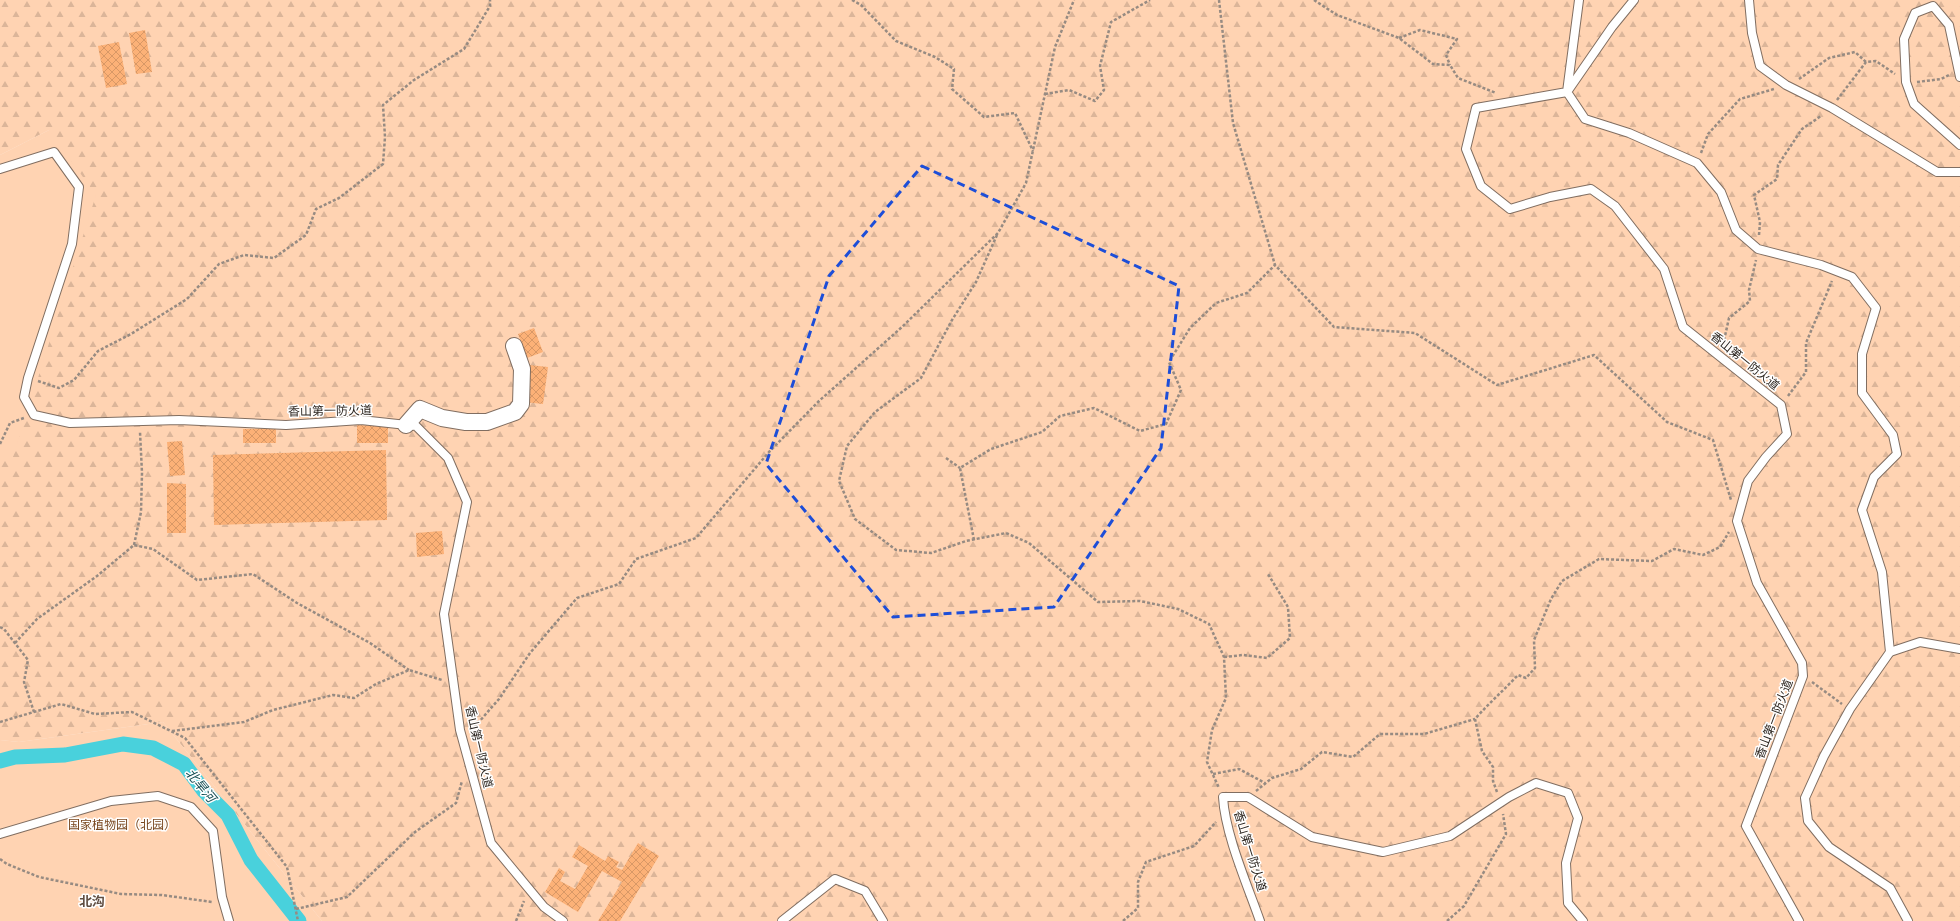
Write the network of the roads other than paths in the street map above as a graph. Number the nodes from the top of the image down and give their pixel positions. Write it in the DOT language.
graph roads {
  1 [pos="1579,0"];
  2 [pos="1634,0"];
  3 [pos="1749,0"];
  4 [pos="1959,74"];
  5 [pos="1567,92"];
  6 [pos="1960,145"];
  7 [pos="0,169"];
  8 [pos="1960,172"];
  9 [pos="514,346"];
  10 [pos="406,425"];
  11 [pos="1960,648"];
  12 [pos="1890,652"];
  13 [pos="0,834"];
  14 [pos="229,921"];
  15 [pos="563,921"];
  16 [pos="782,921"];
  17 [pos="883,921"];
  18 [pos="1260,921"];
  19 [pos="1583,921"];
  20 [pos="1799,921"];
  21 [pos="1908,921"];
  1 -- 5 [label="lane"];
  2 -- 5 [label="lane"];
  3 -- 8 [label="lane"];
  4 -- 6 [label="lane"];
  5 -- 12 [label="lane"];
  5 -- 20 [label="lane, 香山第一防火道"];
  7 -- 10 [label="lane, 香山第一防火道"];
  9 -- 10 [label="street"];
  10 -- 15 [label="lane, 香山第一防火道"];
  11 -- 12 [label="lane"];
  12 -- 21 [label="lane"];
  13 -- 14 [label="lane"];
  16 -- 17 [label="lane"];
  18 -- 19 [label="lane, 香山第一防火道"];
}
